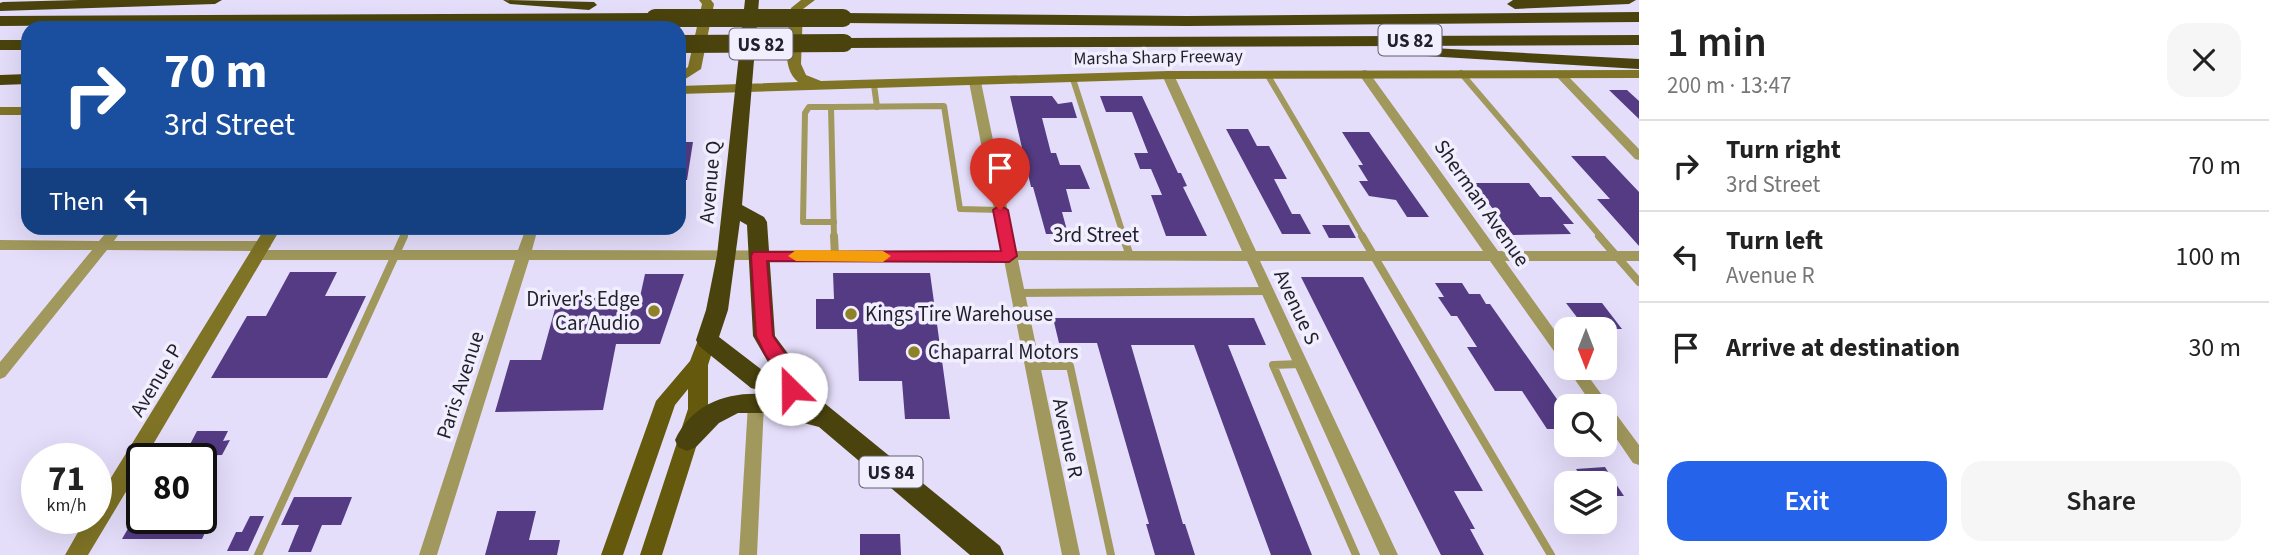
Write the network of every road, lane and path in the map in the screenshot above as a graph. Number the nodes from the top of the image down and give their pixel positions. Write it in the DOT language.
graph roads {
  1 [pos="215,0"];
  2 [pos="510,0"];
  3 [pos="705,0"];
  4 [pos="752,0"];
  5 [pos="809,0"];
  6 [pos="1629,0"];
  7 [pos="0,7"];
  8 [pos="656,12"];
  9 [pos="1639,17"];
  10 [pos="0,21"];
  11 [pos="1187,21"];
  12 [pos="1182,40"];
  13 [pos="1639,40"];
  14 [pos="686,44"];
  15 [pos="818,44"];
  16 [pos="0,45"];
  17 [pos="21,45"];
  18 [pos="686,51"];
  19 [pos="1639,64"];
  20 [pos="1364,73"];
  21 [pos="686,74"];
  22 [pos="1267,74"];
  23 [pos="1461,74"];
  24 [pos="1560,74"];
  25 [pos="1639,74"];
  26 [pos="1168,75"];
  27 [pos="21,79"];
  28 [pos="1073,79"];
  29 [pos="0,80"];
  30 [pos="975,82"];
  31 [pos="874,85"];
  32 [pos="821,86"];
  33 [pos="743,87"];
  34 [pos="686,90"];
  35 [pos="0,92"];
  36 [pos="21,92"];
  37 [pos="831,107"];
  38 [pos="877,107"];
  39 [pos="0,111"];
  40 [pos="21,111"];
  41 [pos="1639,156"];
  42 [pos="732,208"];
  43 [pos="1000,210"];
  44 [pos="834,222"];
  45 [pos="111,235"];
  46 [pos="270,235"];
  47 [pos="404,235"];
  48 [pos="529,235"];
  49 [pos="0,245"];
  50 [pos="102,245"];
  51 [pos="262,250"];
  52 [pos="394,255"];
  53 [pos="727,255"];
  54 [pos="523,256"];
  55 [pos="758,256"];
  56 [pos="835,256"];
  57 [pos="1009,256"];
  58 [pos="1130,256"];
  59 [pos="1250,256"];
  60 [pos="1373,256"];
  61 [pos="1493,256"];
  62 [pos="1618,256"];
  63 [pos="1639,256"];
  64 [pos="1639,282"];
  65 [pos="1267,291"];
  66 [pos="1017,293"];
  67 [pos="707,340"];
  68 [pos="1554,340"];
  69 [pos="1300,364"];
  70 [pos="698,365"];
  71 [pos="1032,366"];
  72 [pos="0,373"];
  73 [pos="791,389"];
  74 [pos="756,404"];
  75 [pos="828,419"];
  76 [pos="1617,427"];
  77 [pos="687,440"];
  78 [pos="1639,458"];
  79 [pos="76,555"];
  80 [pos="258,555"];
  81 [pos="428,555"];
  82 [pos="612,555"];
  83 [pos="651,555"];
  84 [pos="748,555"];
  85 [pos="990,555"];
  86 [pos="1071,555"];
  87 [pos="1111,555"];
  88 [pos="1356,555"];
  89 [pos="1389,555"];
  90 [pos="1551,555"];
  1 -- 7 [label="highway"];
  2 -- 8 [label="highway"];
  3 -- 21 [label="main road"];
  4 -- 33 [label="highway, Avenue Q"];
  5 -- 32 [label="main road"];
  6 -- 11 [label="highway"];
  8 -- 10 [label="highway, Marsha Sharp Freeway / US 82"];
  8 -- 11 [label="highway, Marsha Sharp Freeway / US 82, bridge"];
  9 -- 11 [label="highway, Marsha Sharp Freeway / US 82"];
  12 -- 13 [label="highway, Marsha Sharp Freeway / US 82"];
  12 -- 15 [label="highway, Marsha Sharp Freeway / US 82, bridge"];
  12 -- 19 [label="highway"];
  14 -- 15 [label="highway, Marsha Sharp Freeway / US 82, bridge"];
  15 -- 18 [label="highway, bridge"];
  16 -- 17 [label="highway"];
  20 -- 22 [label="main road, Marsha Sharp Freeway"];
  20 -- 23 [label="main road, Marsha Sharp Freeway"];
  20 -- 61 [label="street, Sherman Avenue"];
  22 -- 26 [label="main road, Marsha Sharp Freeway"];
  22 -- 60 [label="lane"];
  23 -- 24 [label="main road, Marsha Sharp Freeway"];
  23 -- 62 [label="lane"];
  24 -- 25 [label="main road, Marsha Sharp Freeway"];
  24 -- 41 [label="street"];
  26 -- 28 [label="main road, Marsha Sharp Freeway"];
  26 -- 59 [label="street, Avenue S"];
  27 -- 29 [label="highway"];
  28 -- 30 [label="main road, Marsha Sharp Freeway"];
  28 -- 58 [label="lane"];
  30 -- 31 [label="main road, Marsha Sharp Freeway"];
  30 -- 43 [label="street, Avenue R"];
  31 -- 32 [label="main road, Marsha Sharp Freeway"];
  31 -- 38 [label="lane"];
  32 -- 33 [label="main road, Marsha Sharp Freeway"];
  33 -- 34 [label="main road, Marsha Sharp Freeway"];
  33 -- 42 [label="highway, Avenue Q"];
  35 -- 36 [label="highway"];
  37 -- 38 [label="lane"];
  37 -- 44 [label="lane"];
  37 -- 44 [label="lane"];
  38 -- 43 [label="lane"];
  39 -- 40 [label="main road"];
  42 -- 53 [label="highway, Avenue Q"];
  42 -- 55 [label="highway, US 84"];
  43 -- 57 [label="street, Avenue R"];
  44 -- 56 [label="lane"];
  45 -- 50 [label="street"];
  46 -- 51 [label="main road, Avenue P"];
  47 -- 52 [label="lane"];
  48 -- 54 [label="street, Paris Avenue"];
  49 -- 50 [label="street, 3rd Street"];
  50 -- 51 [label="street, 3rd Street"];
  50 -- 72 [label="street"];
  51 -- 52 [label="street, 3rd Street"];
  51 -- 79 [label="main road, Avenue P"];
  52 -- 54 [label="street, 3rd Street"];
  52 -- 80 [label="lane"];
  53 -- 54 [label="street, 3rd Street"];
  53 -- 55 [label="street, 3rd Street"];
  53 -- 67 [label="highway, Avenue Q"];
  54 -- 81 [label="street, Paris Avenue"];
  55 -- 56 [label="street, 3rd Street"];
  55 -- 73 [label="highway, US 84"];
  56 -- 57 [label="street, 3rd Street"];
  57 -- 58 [label="street, 3rd Street"];
  57 -- 66 [label="street, Avenue R"];
  58 -- 59 [label="street, 3rd Street"];
  59 -- 60 [label="street, 3rd Street"];
  59 -- 65 [label="street, Avenue S"];
  60 -- 61 [label="street, 3rd Street"];
  60 -- 90 [label="lane"];
  61 -- 62 [label="street, 3rd Street"];
  61 -- 68 [label="street, Sherman Avenue"];
  62 -- 63 [label="street, 3rd Street"];
  62 -- 64 [label="lane"];
  65 -- 66 [label="lane"];
  65 -- 69 [label="street, Avenue S"];
  66 -- 71 [label="street, Avenue R"];
  67 -- 70 [label="main road, Avenue Q"];
  67 -- 73 [label="highway, US 84"];
  69 -- 88 [label="lane"];
  69 -- 89 [label="street, Avenue S"];
  70 -- 77 [label="main road, Avenue Q"];
  70 -- 82 [label="main road, Avenue Q"];
  71 -- 86 [label="street, Avenue R"];
  71 -- 87 [label="lane"];
  73 -- 75 [label="highway, US 84"];
  74 -- 75 [label="highway"];
  74 -- 77 [label="highway"];
  74 -- 84 [label="street"];
  75 -- 85 [label="highway, US 84"];
  76 -- 78 [label="street"];
  77 -- 83 [label="main road, Avenue Q"];
}
